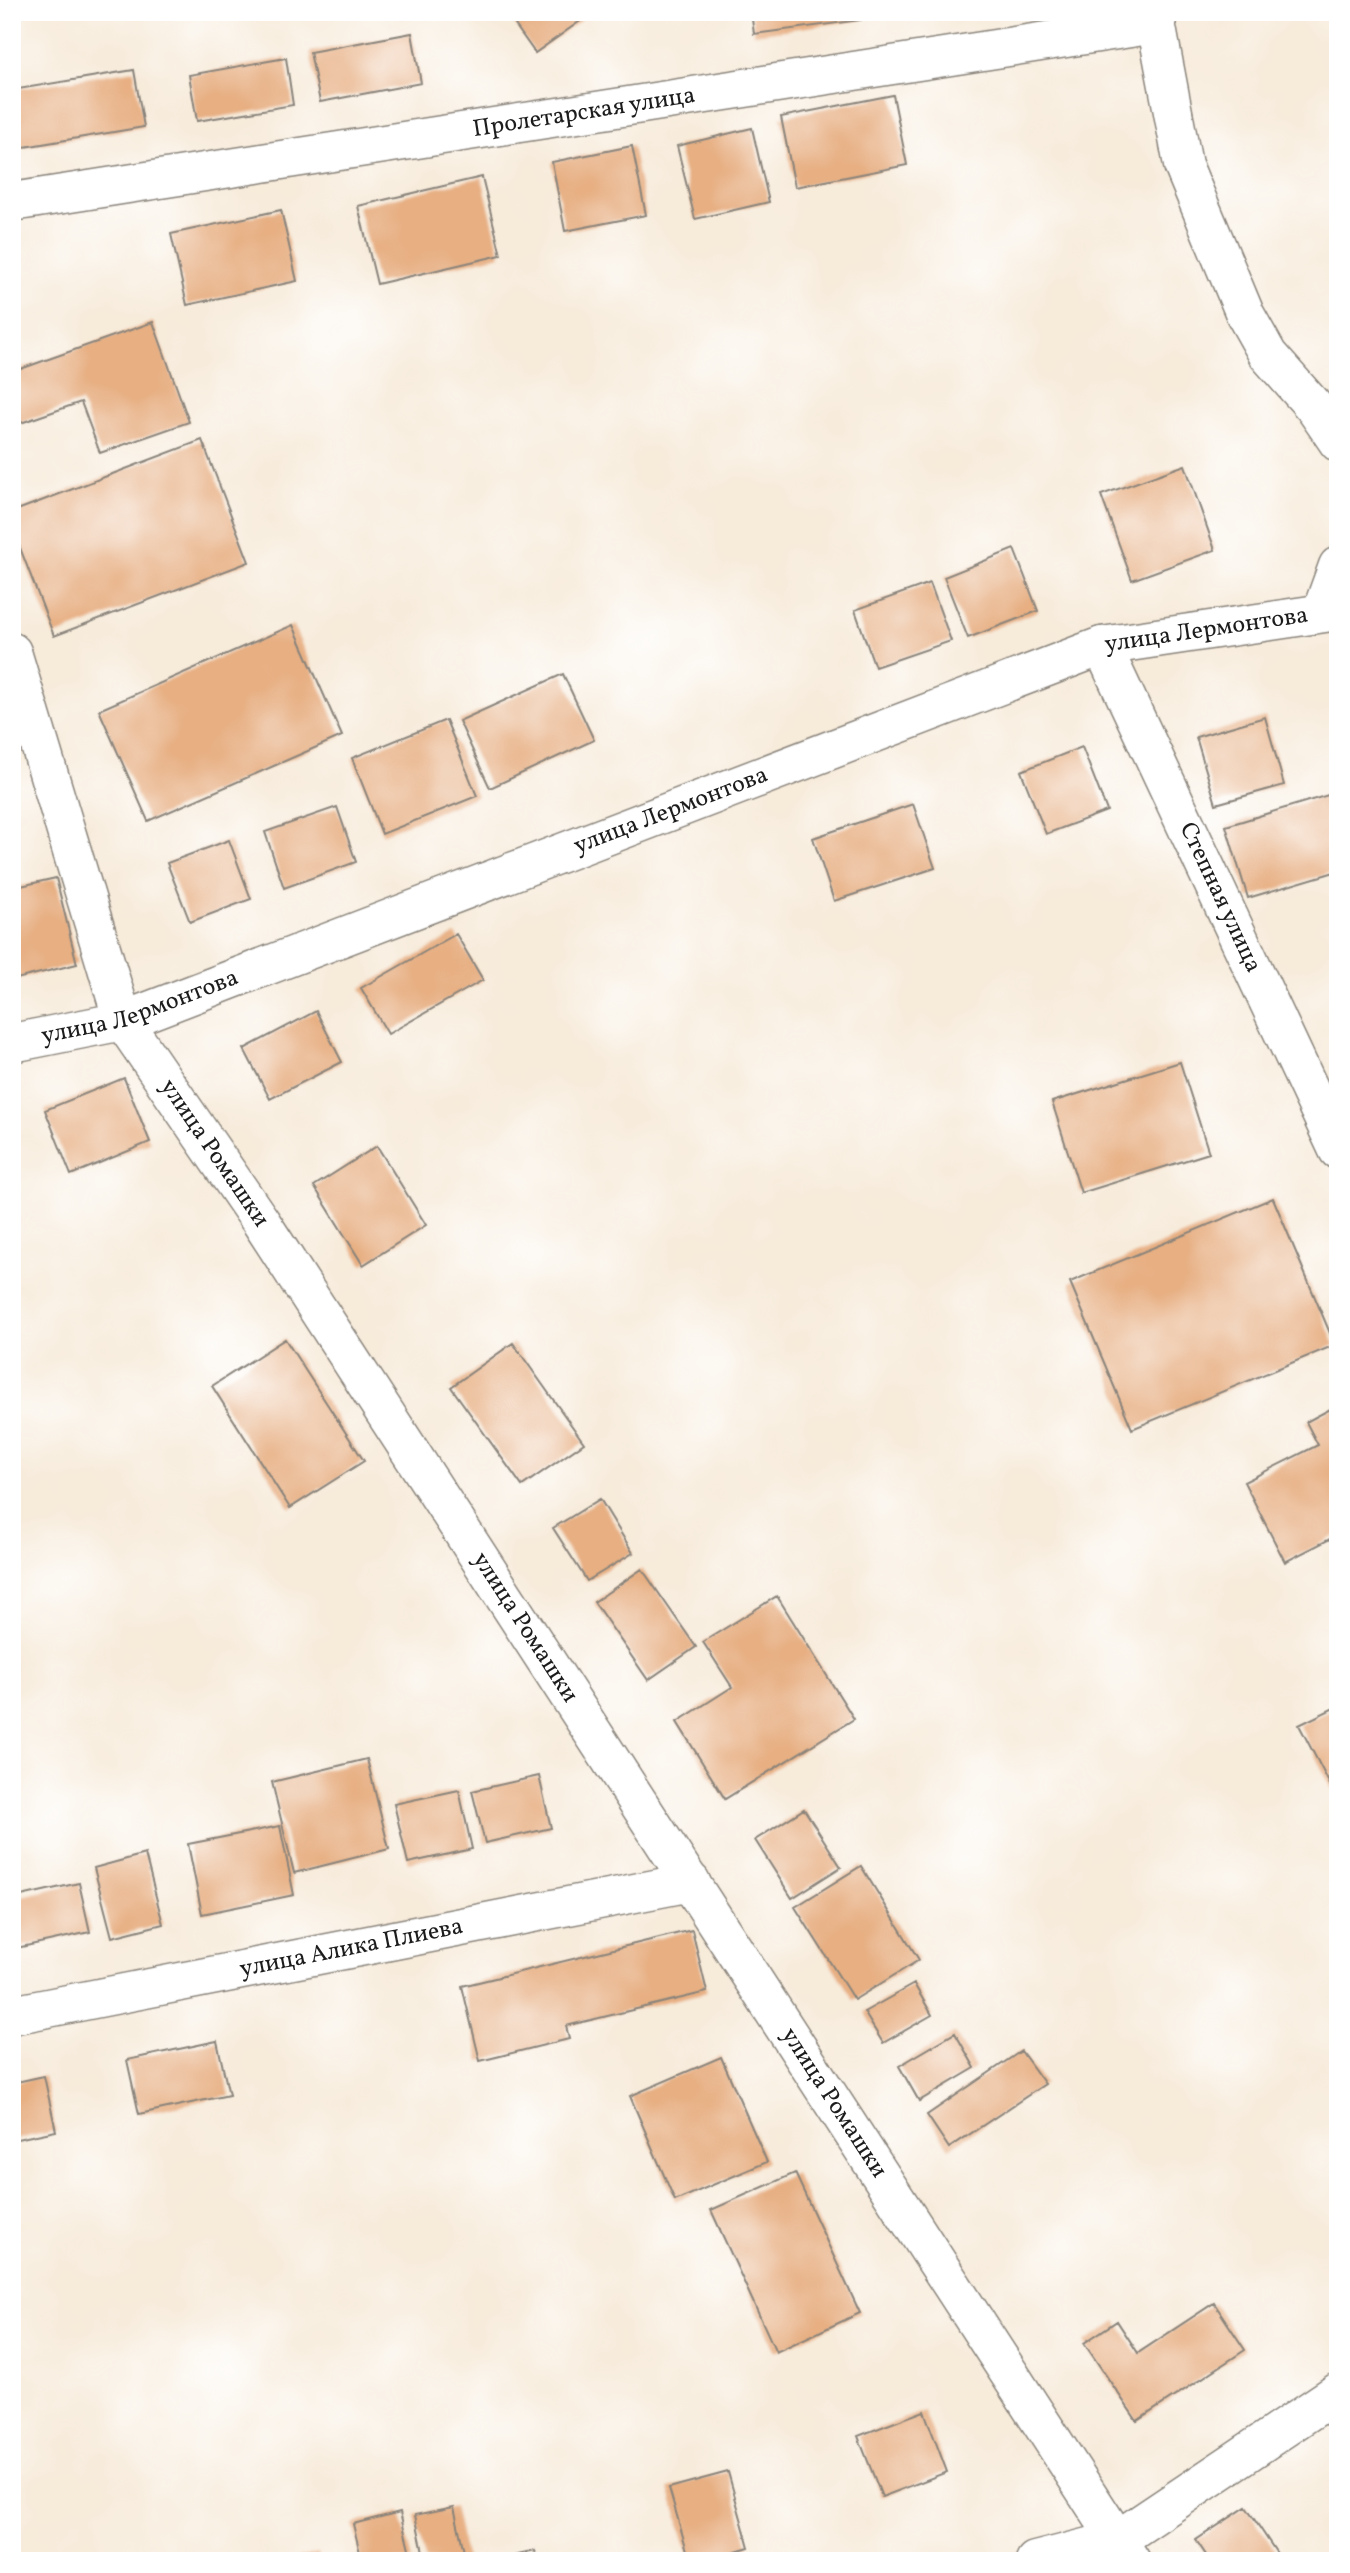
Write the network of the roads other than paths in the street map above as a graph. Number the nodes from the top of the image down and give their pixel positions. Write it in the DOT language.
graph roads {
  1 [pos="1155,18"];
  2 [pos="12,202"];
  3 [pos="1338,442"];
  4 [pos="1338,566"];
  5 [pos="1329,612"];
  6 [pos="1102,646"];
  7 [pos="12,652"];
  8 [pos="123,1021"];
  9 [pos="12,1043"];
  10 [pos="1338,1150"];
  11 [pos="691,1882"];
  12 [pos="12,2015"];
  13 [pos="1338,2392"];
  14 [pos="1124,2550"];
  15 [pos="1034,2561"];
  1 -- 2 [label="street, Пролетарская улица"];
  1 -- 3 [label="street"];
  4 -- 5 [label="street"];
  5 -- 6 [label="street, улица Лермонтова"];
  6 -- 8 [label="street, улица Лермонтова"];
  6 -- 10 [label="street, Степная улица"];
  7 -- 8 [label="street, улица Ромашки"];
  8 -- 9 [label="street, улица Лермонтова"];
  8 -- 11 [label="street, улица Ромашки"];
  11 -- 12 [label="street, улица Алика Плиева"];
  11 -- 14 [label="street, улица Ромашки"];
  13 -- 14 [label="street"];
  14 -- 15 [label="street"];
}
